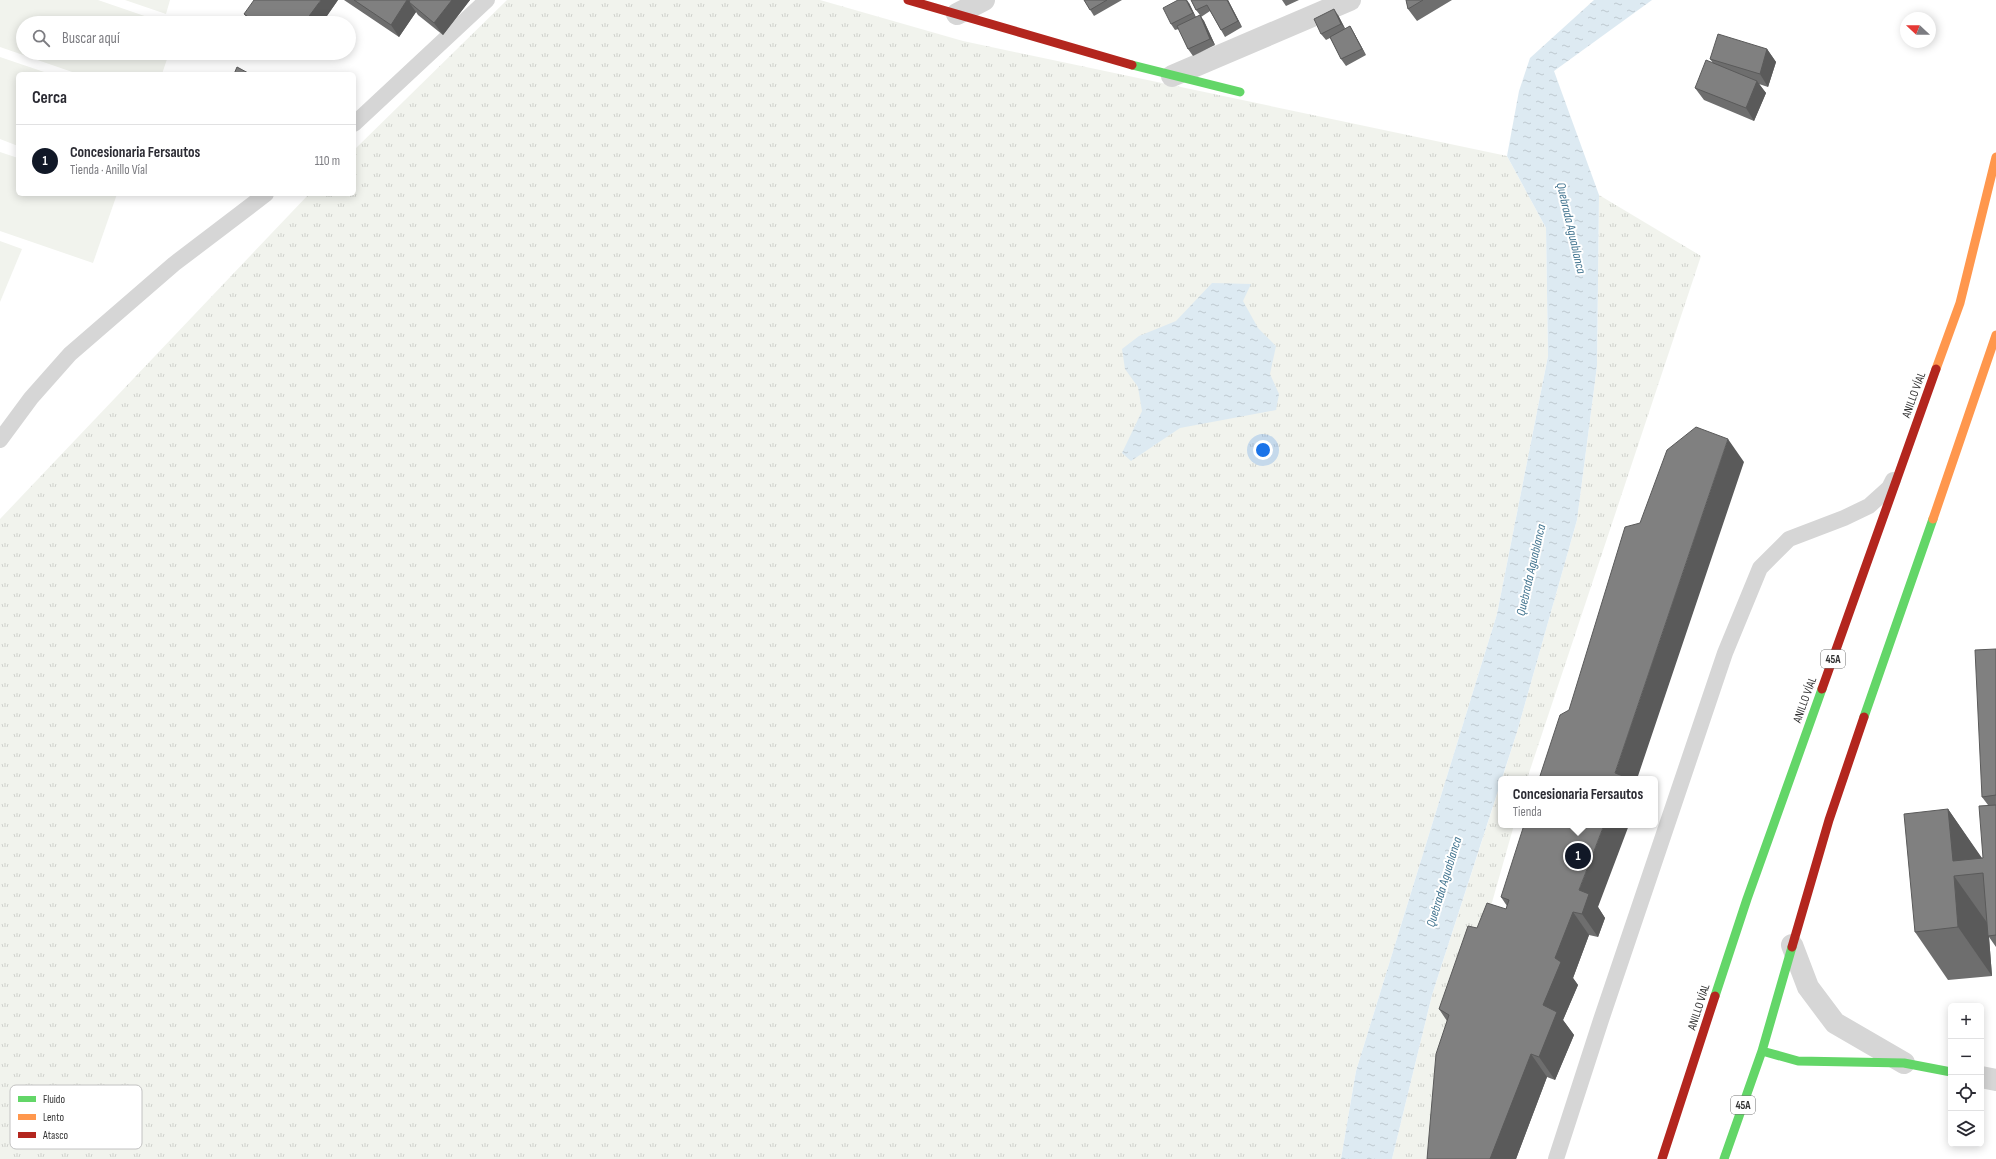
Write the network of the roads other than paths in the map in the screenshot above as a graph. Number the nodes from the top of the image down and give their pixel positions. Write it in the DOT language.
graph roads {
  1 [pos="487,0"];
  2 [pos="908,0"];
  3 [pos="984,0"];
  4 [pos="1350,0"];
  5 [pos="957,14"];
  6 [pos="1172,76"];
  7 [pos="1240,92"];
  8 [pos="356,122"];
  9 [pos="1996,157"];
  10 [pos="263,196"];
  11 [pos="1996,335"];
  12 [pos="0,440"];
  13 [pos="1903,463"];
  14 [pos="1792,945"];
  15 [pos="1762,1051"];
  16 [pos="1904,1063"];
  17 [pos="1948,1071"];
  18 [pos="1984,1078"];
  19 [pos="1996,1080"];
  20 [pos="1556,1159"];
  21 [pos="1662,1159"];
  22 [pos="1724,1159"];
  1 -- 8 [label="lane"];
  2 -- 5 [label="main road"];
  3 -- 5 [label="street"];
  4 -- 6 [label="street"];
  5 -- 6 [label="main road"];
  6 -- 7 [label="main road"];
  9 -- 13 [label="main road, ANILLO VÍAL / 45A"];
  10 -- 12 [label="lane"];
  11 -- 14 [label="main road, 45A"];
  13 -- 20 [label="lane"];
  13 -- 21 [label="main road, ANILLO VÍAL / 45A"];
  14 -- 15 [label="main road, 45A"];
  14 -- 16 [label="street"];
  15 -- 16 [label="main road"];
  15 -- 22 [label="main road, 45A"];
  16 -- 17 [label="main road"];
  18 -- 19 [label="street"];
}
